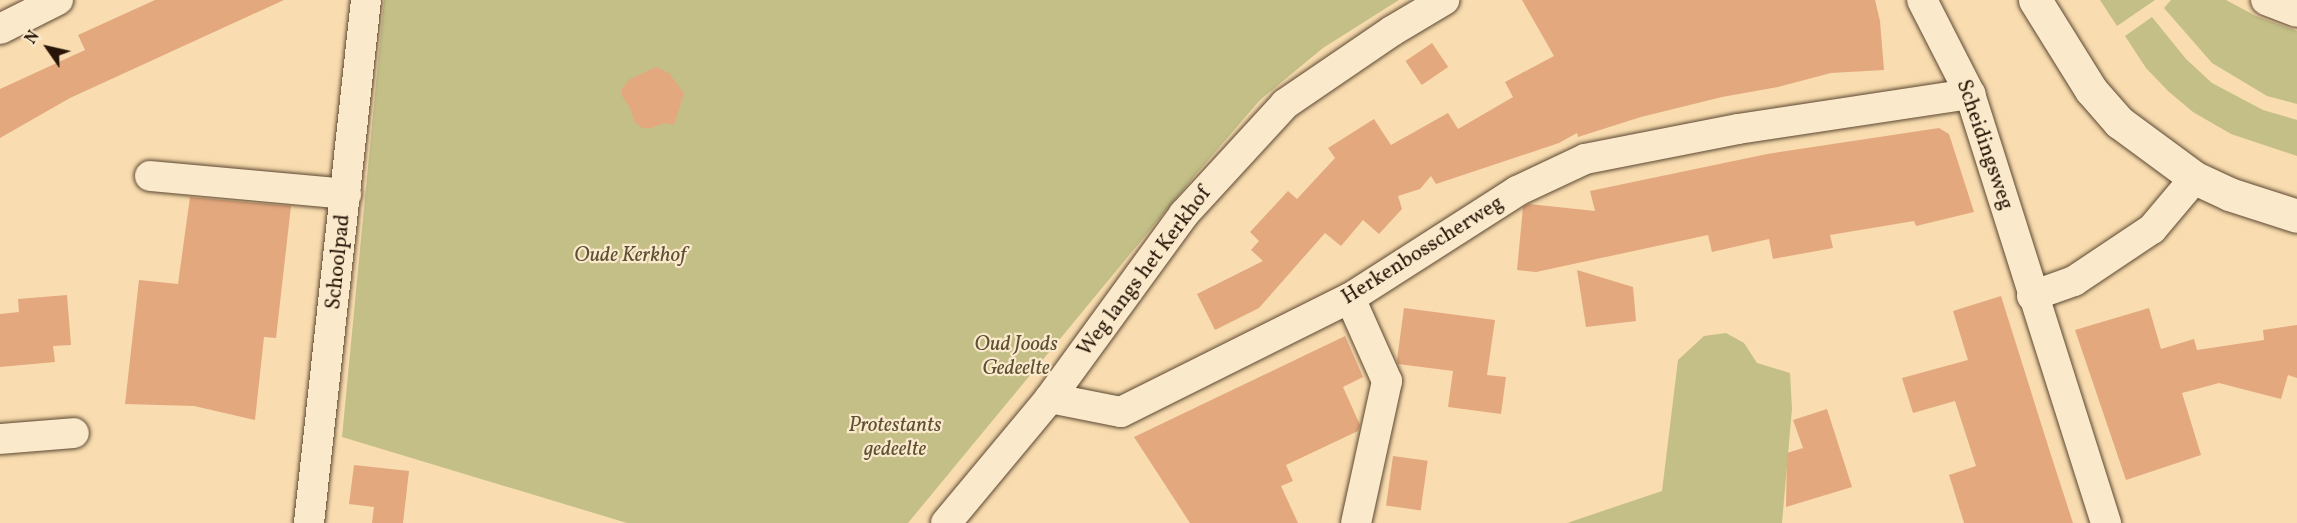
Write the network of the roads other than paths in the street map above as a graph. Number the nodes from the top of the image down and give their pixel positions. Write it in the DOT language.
graph roads {
  1 [pos="58,0"];
  2 [pos="366,0"];
  3 [pos="1444,0"];
  4 [pos="1922,0"];
  5 [pos="2035,0"];
  6 [pos="2266,0"];
  7 [pos="2297,12"];
  8 [pos="0,29"];
  9 [pos="1970,94"];
  10 [pos="150,176"];
  11 [pos="2195,178"];
  12 [pos="346,194"];
  13 [pos="2297,216"];
  14 [pos="2032,296"];
  15 [pos="1350,298"];
  16 [pos="1050,398"];
  17 [pos="74,433"];
  18 [pos="0,439"];
  19 [pos="309,523"];
  20 [pos="945,523"];
  21 [pos="1356,523"];
  22 [pos="2106,523"];
  1 -- 8 [label="street"];
  2 -- 12 [label="street, Schoolpad"];
  3 -- 16 [label="street, Weg langs het Kerkhof"];
  4 -- 9 [label="street, Scheidingsweg"];
  5 -- 11 [label="main road"];
  6 -- 7 [label="street"];
  9 -- 14 [label="street, Scheidingsweg"];
  9 -- 15 [label="street, Herkenbosscherweg"];
  10 -- 12 [label="street"];
  11 -- 13 [label="main road"];
  11 -- 14 [label="street"];
  12 -- 19 [label="street, Schoolpad"];
  14 -- 22 [label="street, Scheidingsweg"];
  15 -- 16 [label="street, Herkenbosscherweg"];
  15 -- 21 [label="street"];
  16 -- 20 [label="street"];
  17 -- 18 [label="street"];
}
